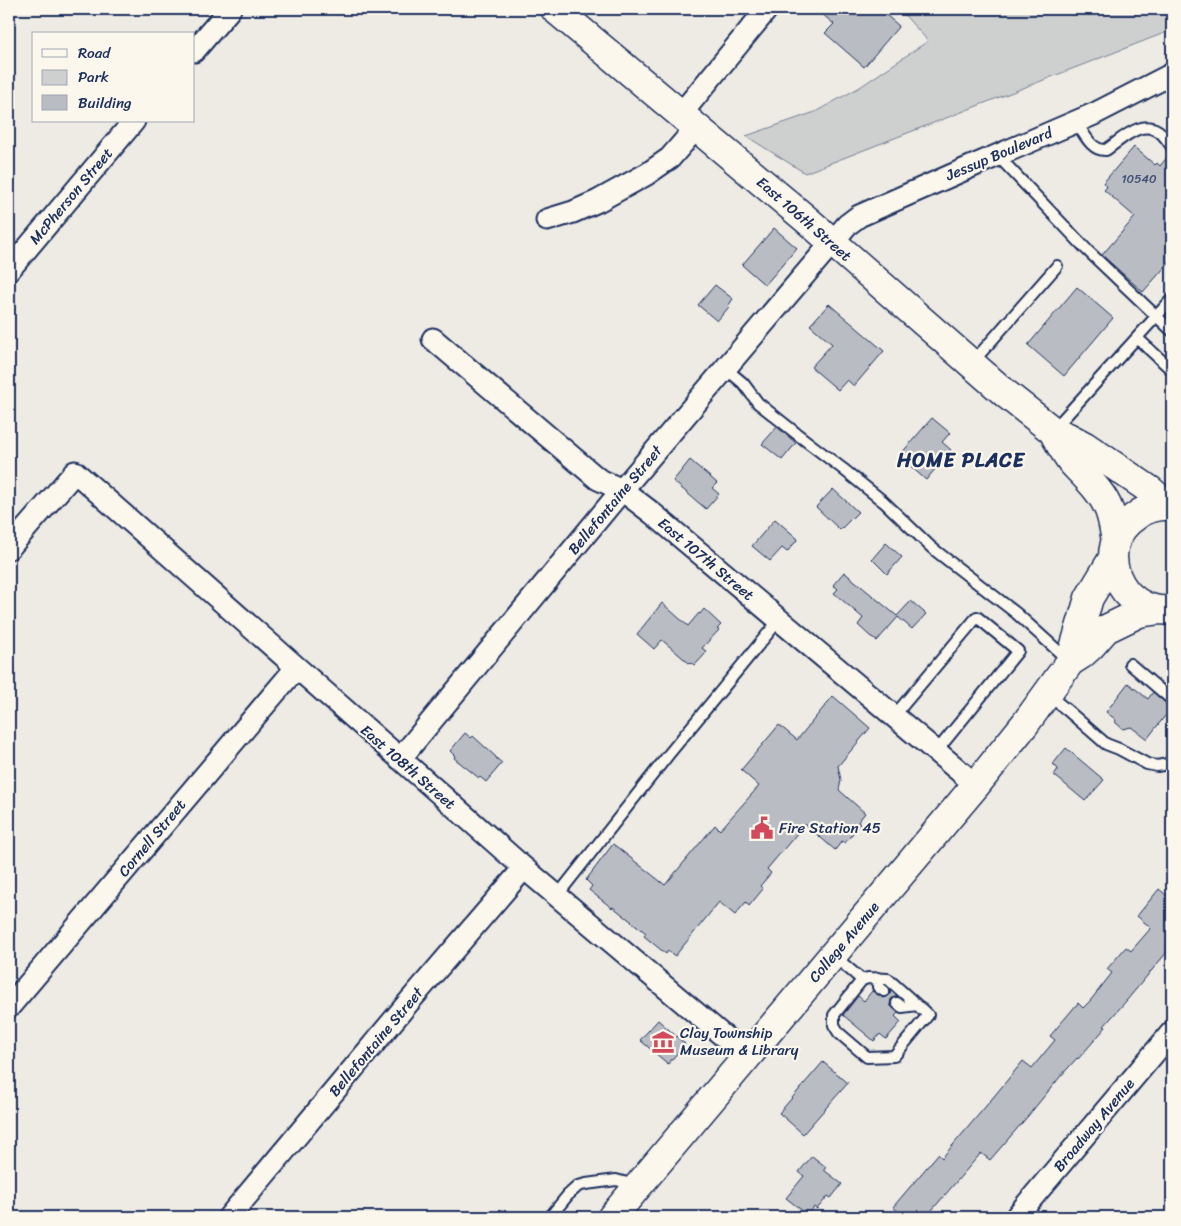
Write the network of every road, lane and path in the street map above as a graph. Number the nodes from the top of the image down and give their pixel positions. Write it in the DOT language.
graph roads {
  1 [pos="230,9"];
  2 [pos="555,9"];
  3 [pos="767,9"];
  4 [pos="195,50"];
  5 [pos="1172,74"];
  6 [pos="688,121"];
  7 [pos="133,122"];
  8 [pos="1076,122"];
  9 [pos="1172,147"];
  10 [pos="997,155"];
  11 [pos="547,220"];
  12 [pos="833,242"];
  13 [pos="1058,266"];
  14 [pos="9,270"];
  15 [pos="1172,299"];
  16 [pos="1156,317"];
  17 [pos="1172,332"];
  18 [pos="1137,338"];
  19 [pos="433,339"];
  20 [pos="971,364"];
  21 [pos="725,368"];
  22 [pos="1172,370"];
  23 [pos="1052,431"];
  24 [pos="622,490"];
  25 [pos="1170,506"];
  26 [pos="9,548"];
  27 [pos="1114,550"];
  28 [pos="1168,610"];
  29 [pos="779,620"];
  30 [pos="1070,662"];
  31 [pos="1130,664"];
  32 [pos="296,668"];
  33 [pos="1047,694"];
  34 [pos="1172,700"];
  35 [pos="894,716"];
  36 [pos="936,752"];
  37 [pos="400,759"];
  38 [pos="1172,759"];
  39 [pos="976,785"];
  40 [pos="524,868"];
  41 [pos="557,896"];
  42 [pos="832,954"];
  43 [pos="878,978"];
  44 [pos="862,980"];
  45 [pos="884,991"];
  46 [pos="897,1003"];
  47 [pos="917,1005"];
  48 [pos="9,1007"];
  49 [pos="1172,1032"];
  50 [pos="747,1056"];
  51 [pos="638,1186"];
  52 [pos="229,1217"];
  53 [pos="550,1217"];
  54 [pos="612,1217"];
  55 [pos="1016,1217"];
  1 -- 4 [label="street"];
  2 -- 6 [label="main road, East 106th Street"];
  3 -- 6 [label="street"];
  5 -- 8 [label="street, Jessup Boulevard"];
  6 -- 11 [label="street"];
  6 -- 12 [label="main road, East 106th Street"];
  7 -- 14 [label="street, McPherson Street"];
  8 -- 9 [label="lane"];
  8 -- 10 [label="street, Jessup Boulevard"];
  10 -- 12 [label="street, Jessup Boulevard"];
  10 -- 16 [label="lane"];
  12 -- 20 [label="main road, East 106th Street"];
  12 -- 21 [label="street, Bellefontaine Street"];
  13 -- 20 [label="lane"];
  15 -- 16 [label="lane"];
  16 -- 17 [label="lane"];
  16 -- 18 [label="lane"];
  18 -- 22 [label="lane"];
  18 -- 23 [label="lane"];
  19 -- 24 [label="street, East 107th Street"];
  20 -- 23 [label="main road, East 106th Street"];
  21 -- 24 [label="street, Bellefontaine Street"];
  21 -- 30 [label="lane"];
  23 -- 25 [label="main road, East 106th Street"];
  23 -- 27 [label="main road, East 106th Street"];
  24 -- 29 [label="street, East 107th Street"];
  24 -- 37 [label="street, Bellefontaine Street"];
  25 -- 27 [label="main road, College Avenue"];
  26 -- 32 [label="street, East 108th Street"];
  27 -- 28 [label="main road, East 106th Street"];
  27 -- 30 [label="main road, College Avenue"];
  28 -- 30 [label="main road, College Avenue"];
  29 -- 35 [label="street, East 107th Street"];
  29 -- 41 [label="lane"];
  30 -- 33 [label="main road, College Avenue"];
  31 -- 34 [label="lane"];
  32 -- 37 [label="street, East 108th Street"];
  32 -- 48 [label="street, Cornell Street"];
  33 -- 38 [label="lane"];
  33 -- 39 [label="main road, College Avenue"];
  35 -- 36 [label="street, East 107th Street"];
  35 -- 36 [label="lane"];
  36 -- 39 [label="street, East 107th Street"];
  37 -- 40 [label="street, East 108th Street"];
  39 -- 42 [label="main road, College Avenue"];
  40 -- 41 [label="street, East 108th Street"];
  40 -- 52 [label="street, Bellefontaine Street"];
  41 -- 50 [label="street, East 108th Street"];
  42 -- 44 [label="lane"];
  42 -- 50 [label="main road, College Avenue"];
  43 -- 44 [label="lane"];
  43 -- 45 [label="lane"];
  43 -- 47 [label="lane"];
  44 -- 47 [label="lane"];
  46 -- 47 [label="lane"];
  49 -- 55 [label="street, Broadway Avenue"];
  50 -- 51 [label="main road, College Avenue"];
  51 -- 53 [label="lane"];
  51 -- 54 [label="main road, College Avenue"];
}
